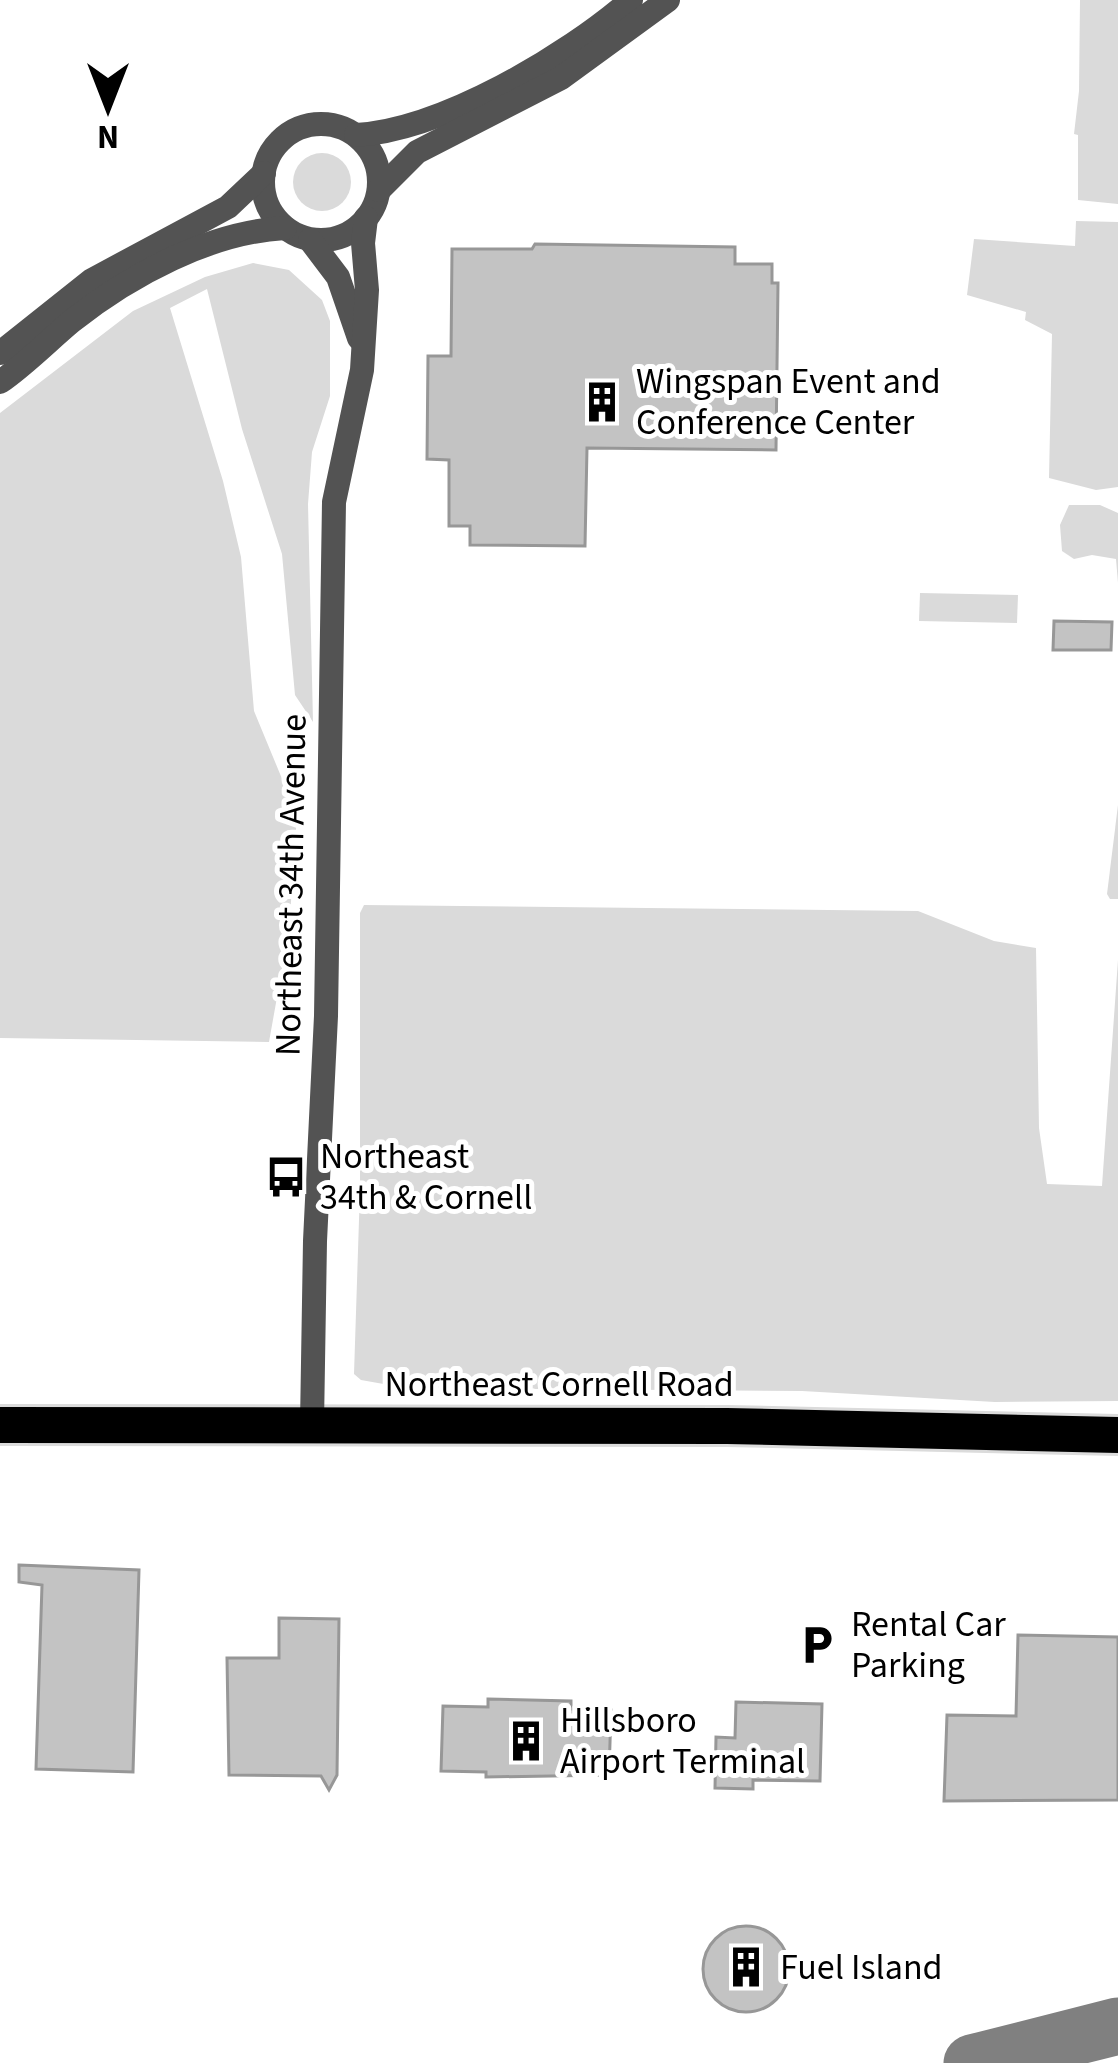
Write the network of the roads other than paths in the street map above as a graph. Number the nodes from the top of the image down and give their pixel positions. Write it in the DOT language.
graph roads {
  1 [pos="632,0"];
  2 [pos="668,0"];
  3 [pos="356,135"];
  4 [pos="264,173"];
  5 [pos="379,190"];
  6 [pos="366,218"];
  7 [pos="285,228"];
  8 [pos="310,239"];
  9 [pos="362,350"];
  10 [pos="0,353"];
  11 [pos="0,382"];
  12 [pos="312,1424"];
  13 [pos="0,1425"];
  14 [pos="1118,1435"];
  1 -- 3 [label="street"];
  2 -- 5 [label="street"];
  3 -- 4 [label="street"];
  3 -- 5 [label="street"];
  4 -- 7 [label="street"];
  4 -- 10 [label="street"];
  5 -- 6 [label="street"];
  6 -- 8 [label="street"];
  6 -- 9 [label="street, Northeast 34th Avenue"];
  7 -- 8 [label="street"];
  7 -- 11 [label="street"];
  8 -- 9 [label="street, Northeast 34th Avenue"];
  9 -- 12 [label="street, Northeast 34th Avenue"];
  12 -- 13 [label="highway, Northeast Cornell Road"];
  12 -- 14 [label="highway, Northeast Cornell Road"];
}
